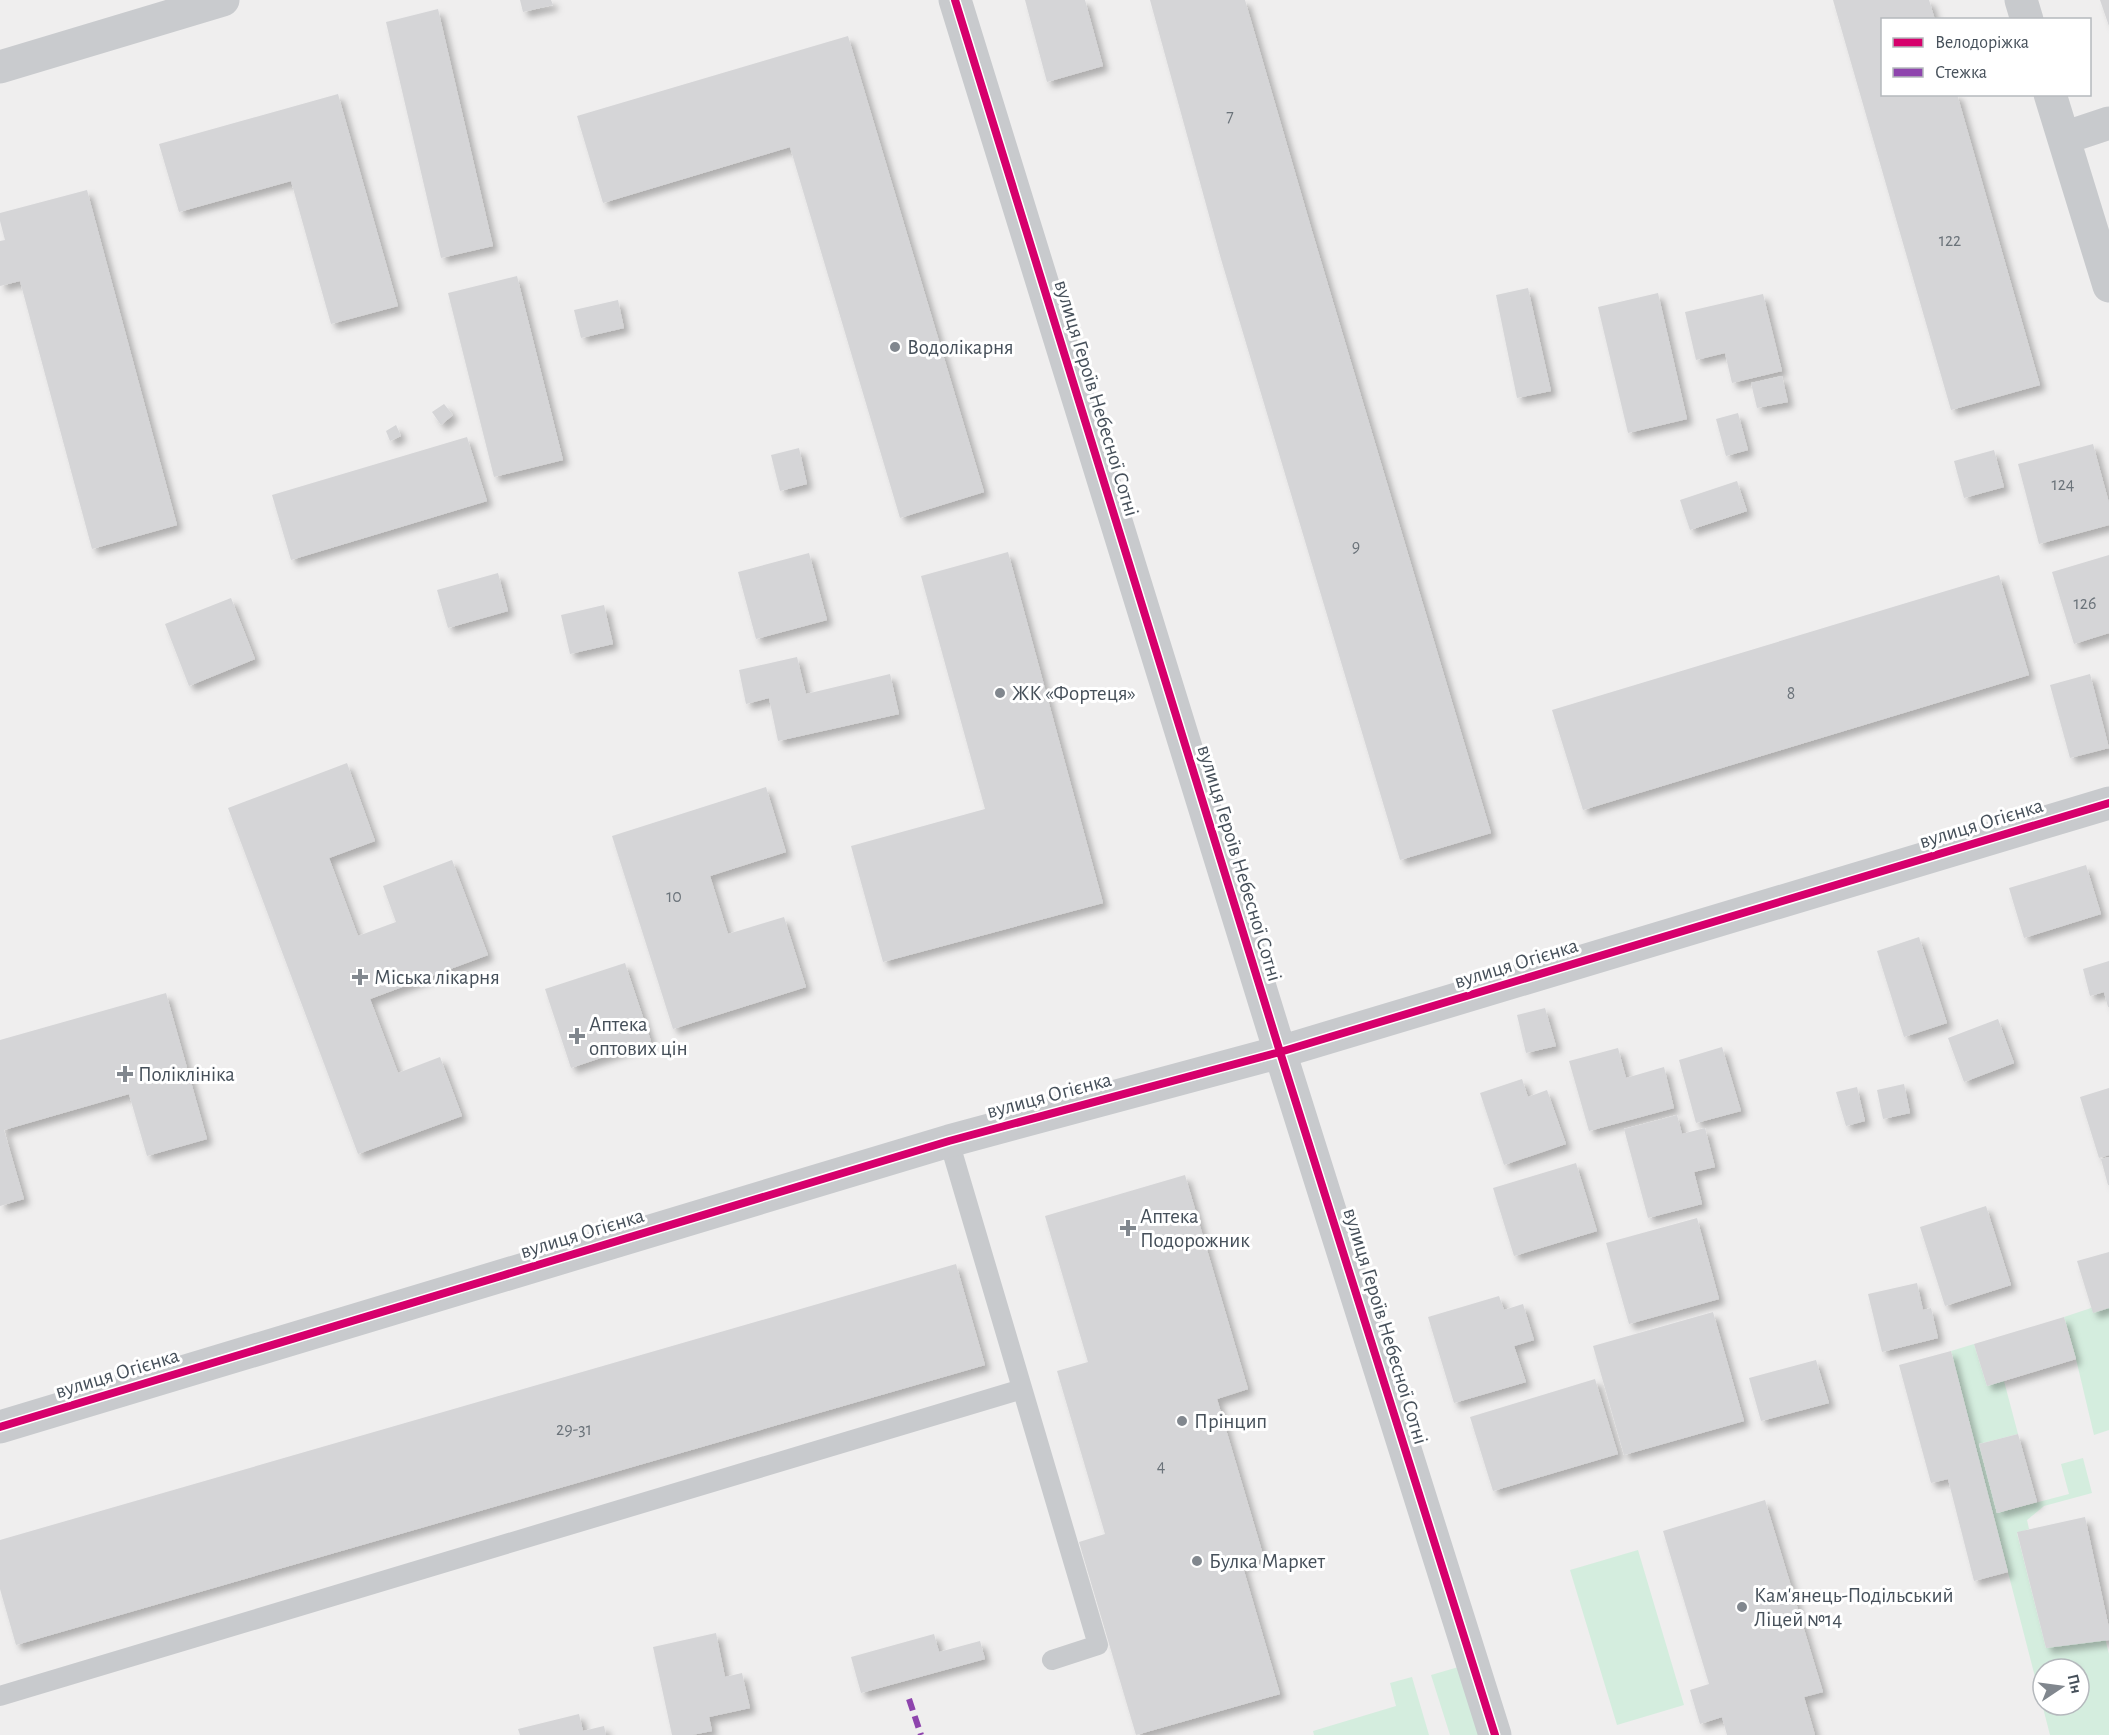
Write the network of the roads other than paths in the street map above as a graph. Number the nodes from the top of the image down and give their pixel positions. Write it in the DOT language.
graph roads {
  1 [pos="223,0"];
  2 [pos="955,0"];
  3 [pos="2021,0"];
  4 [pos="2026,18"];
  5 [pos="0,68"];
  6 [pos="2051,96"];
  7 [pos="2109,123"];
  8 [pos="2064,138"];
  9 [pos="2109,286"];
  10 [pos="2109,803"];
  11 [pos="1280,1052"];
  12 [pos="949,1141"];
  13 [pos="1022,1389"];
  14 [pos="0,1427"];
  15 [pos="1052,1660"];
  16 [pos="0,1696"];
  17 [pos="1495,1735"];
  1 -- 5 [label="street"];
  2 -- 11 [label="street, вулиця Героїв Небесної Сотні"];
  3 -- 4 [label="street"];
  6 -- 8 [label="street"];
  7 -- 8 [label="street"];
  8 -- 9 [label="street"];
  10 -- 11 [label="street, вулиця Огієнка"];
  11 -- 12 [label="street, вулиця Огієнка"];
  11 -- 17 [label="street, вулиця Героїв Небесної Сотні"];
  12 -- 13 [label="lane"];
  12 -- 14 [label="street, вулиця Огієнка"];
  13 -- 15 [label="lane"];
  13 -- 16 [label="lane"];
}
